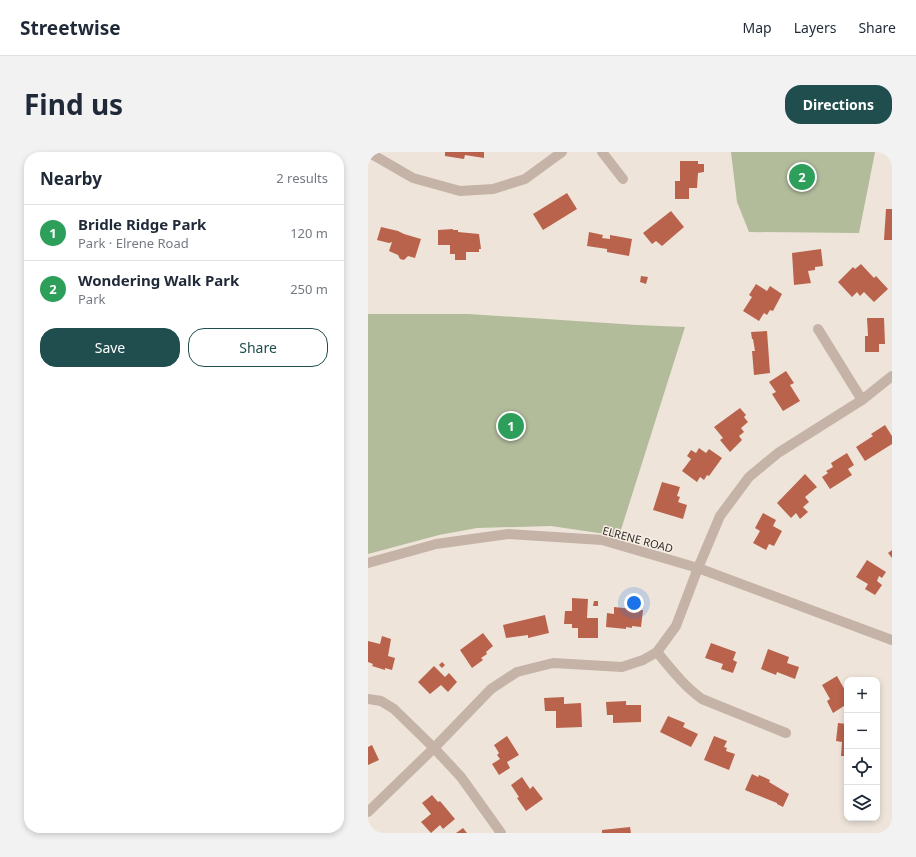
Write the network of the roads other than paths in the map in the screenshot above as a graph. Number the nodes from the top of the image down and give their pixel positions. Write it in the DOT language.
graph roads {
  1 [pos="368,152"];
  2 [pos="562,152"];
  3 [pos="602,152"];
  4 [pos="623,179"];
  5 [pos="818,329"];
  6 [pos="892,376"];
  7 [pos="862,400"];
  8 [pos="368,563"];
  9 [pos="698,568"];
  10 [pos="891,637"];
  11 [pos="657,652"];
  12 [pos="368,699"];
  13 [pos="786,733"];
  14 [pos="434,748"];
  15 [pos="368,812"];
  16 [pos="502,833"];
  1 -- 2 [label="street"];
  3 -- 4 [label="street"];
  5 -- 7 [label="street"];
  6 -- 7 [label="street"];
  7 -- 9 [label="street"];
  8 -- 9 [label="street, ELRENE ROAD"];
  9 -- 10 [label="street, ELRENE ROAD"];
  9 -- 11 [label="street"];
  11 -- 13 [label="street"];
  11 -- 14 [label="street"];
  12 -- 14 [label="street"];
  14 -- 15 [label="street"];
  14 -- 16 [label="street"];
}
